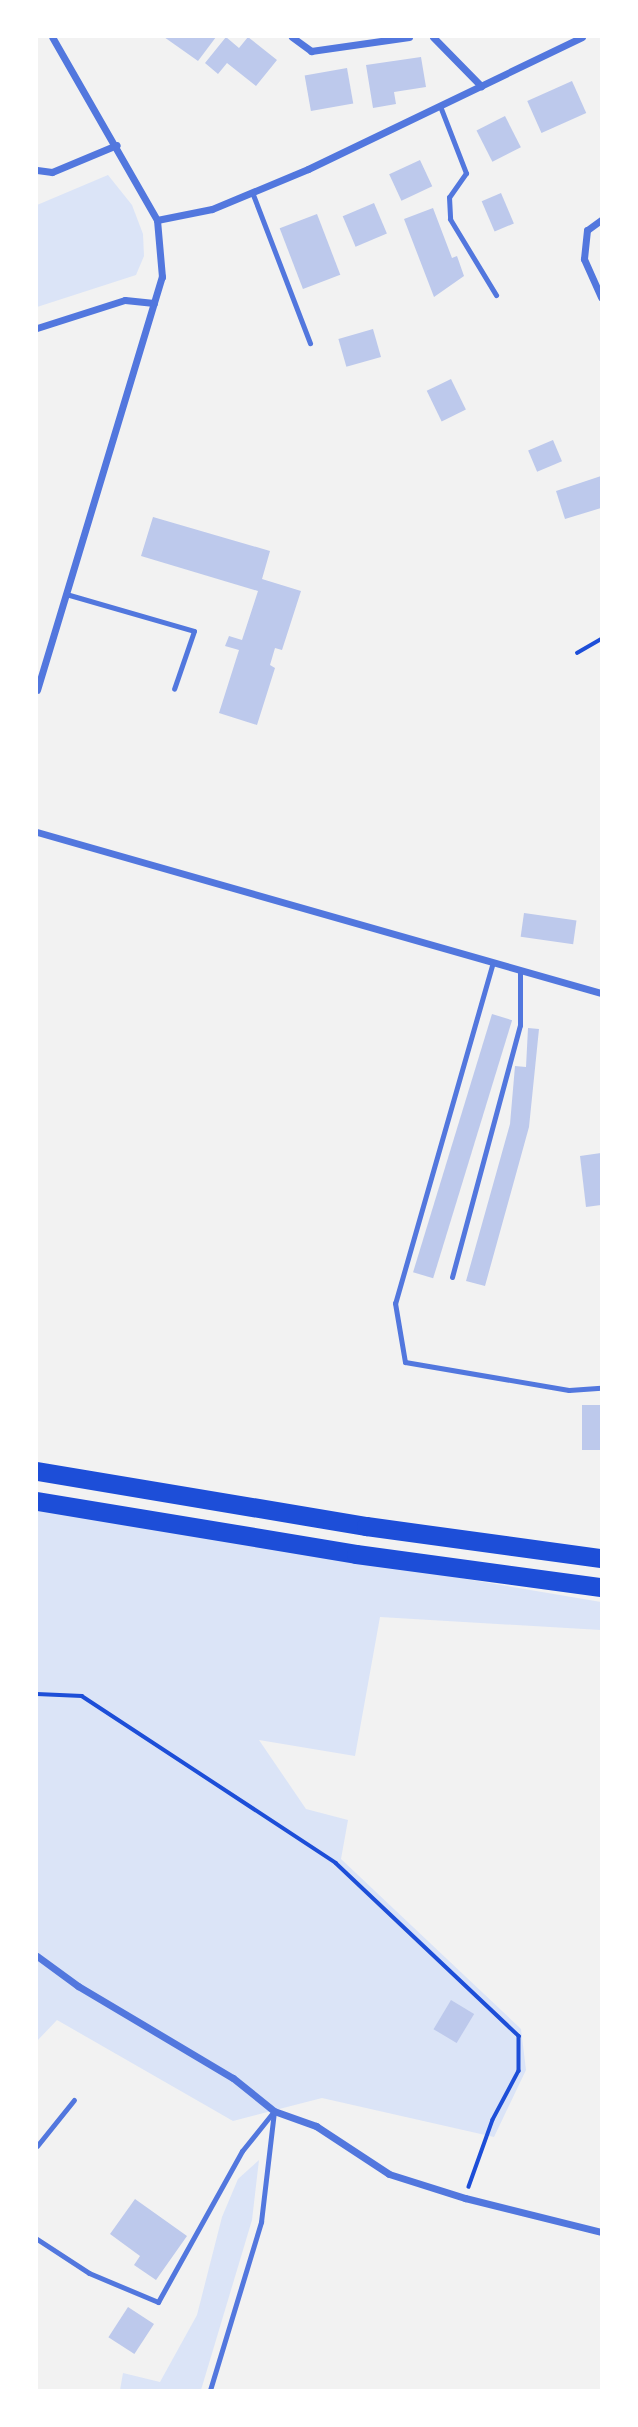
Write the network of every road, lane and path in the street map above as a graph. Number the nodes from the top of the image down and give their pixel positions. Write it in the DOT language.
graph roads {
  1 [pos="52,37"];
  2 [pos="292,37"];
  3 [pos="409,37"];
  4 [pos="433,37"];
  5 [pos="582,37"];
  6 [pos="481,86"];
  7 [pos="440,106"];
  8 [pos="117,145"];
  9 [pos="37,170"];
  10 [pos="252,192"];
  11 [pos="157,220"];
  12 [pos="601,220"];
  13 [pos="496,295"];
  14 [pos="601,297"];
  15 [pos="154,303"];
  16 [pos="37,328"];
  17 [pos="310,343"];
  18 [pos="66,594"];
  19 [pos="601,639"];
  20 [pos="578,653"];
  21 [pos="174,689"];
  22 [pos="37,690"];
  23 [pos="37,832"];
  24 [pos="493,962"];
  25 [pos="520,970"];
  26 [pos="601,993"];
  27 [pos="452,1278"];
  28 [pos="601,1388"];
  29 [pos="37,1471"];
  30 [pos="37,1501"];
  31 [pos="601,1558"];
  32 [pos="601,1587"];
  33 [pos="37,1694"];
  34 [pos="37,1956"];
  35 [pos="74,2100"];
  36 [pos="274,2111"];
  37 [pos="37,2146"];
  38 [pos="465,2198"];
  39 [pos="601,2232"];
  40 [pos="37,2239"];
  41 [pos="210,2390"];
  1 -- 8 [label="street"];
  2 -- 3 [label="street"];
  4 -- 6 [label="street"];
  5 -- 6 [label="street"];
  6 -- 7 [label="street"];
  7 -- 10 [label="street"];
  7 -- 13 [label="lane"];
  8 -- 9 [label="street"];
  8 -- 11 [label="street"];
  10 -- 11 [label="street"];
  10 -- 17 [label="lane"];
  11 -- 15 [label="street"];
  12 -- 14 [label="street"];
  15 -- 16 [label="street"];
  15 -- 18 [label="street"];
  18 -- 21 [label="lane"];
  18 -- 22 [label="street"];
  19 -- 20 [label="path"];
  23 -- 24 [label="street"];
  24 -- 25 [label="street"];
  24 -- 28 [label="lane"];
  25 -- 26 [label="street"];
  25 -- 27 [label="lane"];
  29 -- 31 [label="highway"];
  30 -- 32 [label="highway"];
  33 -- 38 [label="path"];
  34 -- 36 [label="street"];
  35 -- 37 [label="lane"];
  36 -- 38 [label="street"];
  36 -- 40 [label="lane"];
  36 -- 41 [label="lane"];
  38 -- 39 [label="street"];
}
